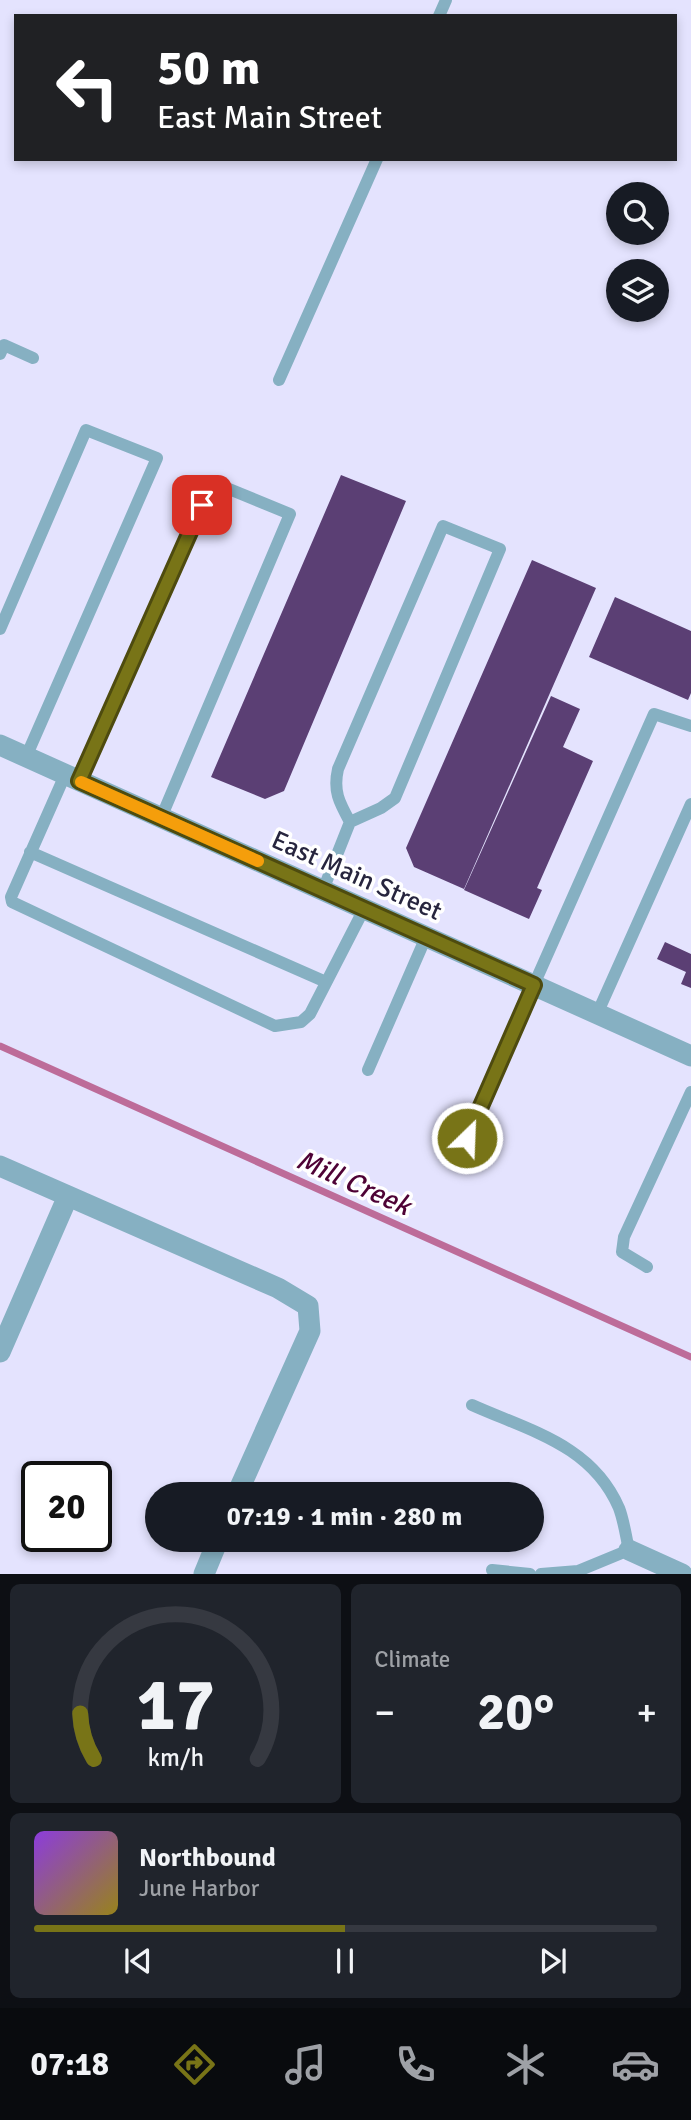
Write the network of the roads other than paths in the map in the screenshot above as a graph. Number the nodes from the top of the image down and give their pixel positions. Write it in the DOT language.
graph roads {
  1 [pos="376,161"];
  2 [pos="0,354"];
  3 [pos="33,358"];
  4 [pos="279,380"];
  5 [pos="0,629"];
  6 [pos="691,726"];
  7 [pos="0,746"];
  8 [pos="26,757"];
  9 [pos="72,778"];
  10 [pos="691,804"];
  11 [pos="161,818"];
  12 [pos="350,821"];
  13 [pos="30,852"];
  14 [pos="323,890"];
  15 [pos="364,909"];
  16 [pos="426,937"];
  17 [pos="326,982"];
  18 [pos="534,985"];
  19 [pos="597,1014"];
  20 [pos="691,1056"];
  21 [pos="368,1070"];
  22 [pos="691,1091"];
  23 [pos="467,1138"];
  24 [pos="0,1166"];
  25 [pos="68,1196"];
  26 [pos="647,1267"];
  27 [pos="0,1352"];
  28 [pos="472,1405"];
  29 [pos="242,1482"];
  30 [pos="629,1550"];
  31 [pos="213,1552"];
  32 [pos="492,1570"];
  33 [pos="204,1574"];
  34 [pos="530,1574"];
  35 [pos="541,1574"];
  36 [pos="682,1574"];
  1 -- 4 [label="lane"];
  2 -- 3 [label="lane"];
  5 -- 8 [label="lane"];
  6 -- 18 [label="lane"];
  7 -- 8 [label="street, East Main Street"];
  8 -- 9 [label="street, East Main Street"];
  9 -- 11 [label="street, East Main Street"];
  9 -- 11 [label="lane"];
  9 -- 13 [label="lane"];
  10 -- 19 [label="lane"];
  11 -- 14 [label="street, East Main Street"];
  12 -- 12 [label="lane"];
  12 -- 14 [label="lane"];
  13 -- 17 [label="lane"];
  13 -- 17 [label="lane"];
  14 -- 15 [label="street, East Main Street"];
  15 -- 16 [label="street, East Main Street"];
  15 -- 17 [label="lane"];
  16 -- 18 [label="street, East Main Street"];
  16 -- 21 [label="lane"];
  18 -- 19 [label="street, East Main Street"];
  18 -- 23 [label="lane"];
  19 -- 20 [label="street, East Main Street"];
  22 -- 26 [label="lane"];
  24 -- 25 [label="street"];
  25 -- 27 [label="street"];
  25 -- 29 [label="street"];
  28 -- 30 [label="lane"];
  30 -- 35 [label="lane"];
  30 -- 36 [label="street"];
  31 -- 33 [label="street"];
  32 -- 34 [label="lane"];
}
